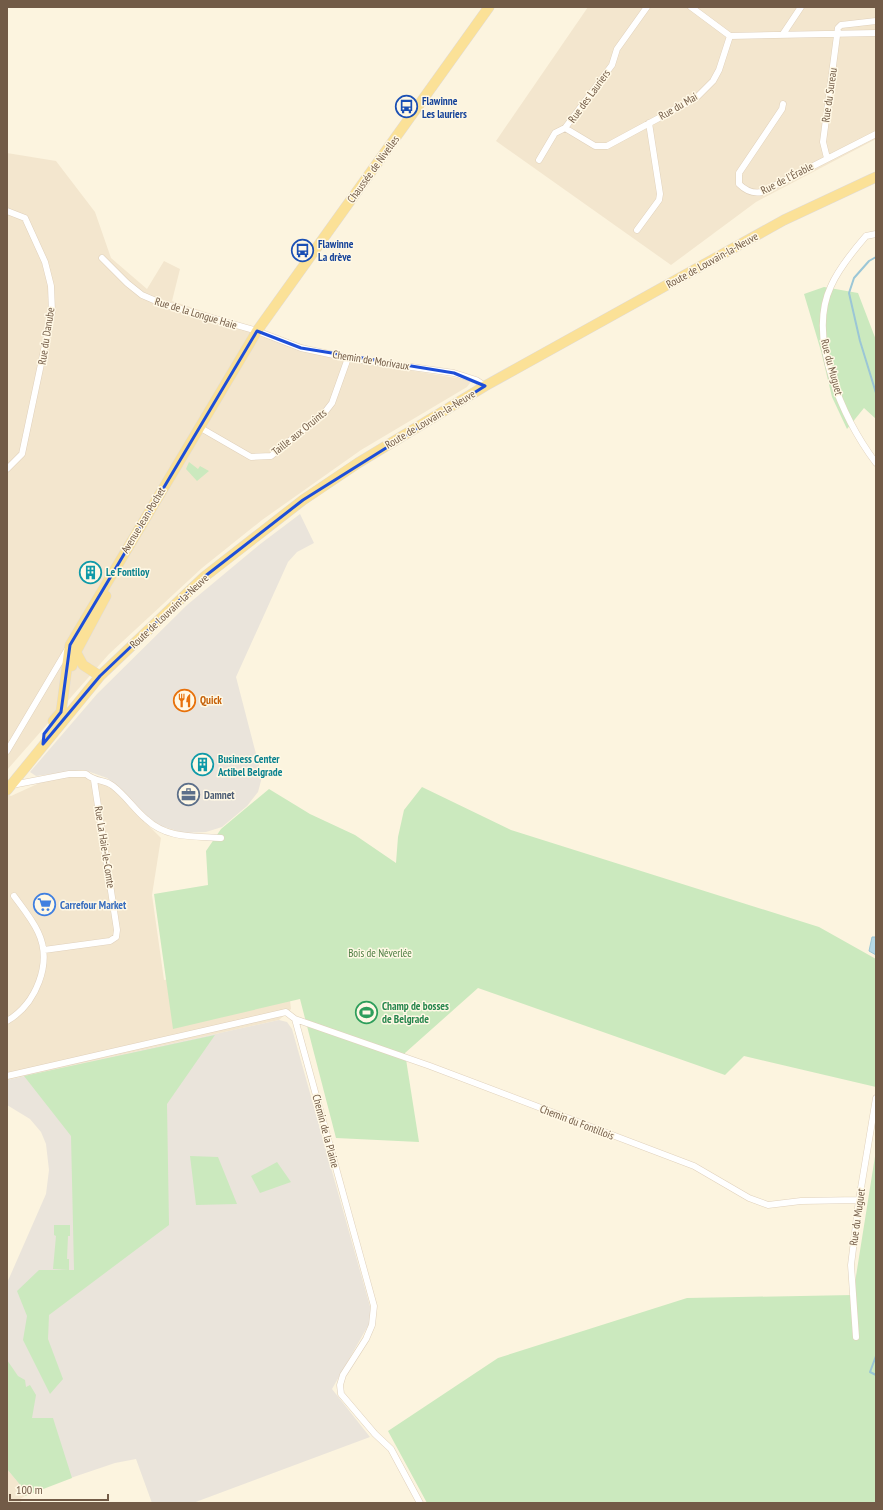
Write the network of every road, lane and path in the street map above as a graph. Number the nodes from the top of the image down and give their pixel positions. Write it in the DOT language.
graph roads {
  1 [pos="489,7"];
  2 [pos="647,7"];
  3 [pos="691,7"];
  4 [pos="801,7"];
  5 [pos="876,21"];
  6 [pos="838,33"];
  7 [pos="876,33"];
  8 [pos="783,34"];
  9 [pos="730,36"];
  10 [pos="783,104"];
  11 [pos="649,122"];
  12 [pos="565,128"];
  13 [pos="876,134"];
  14 [pos="827,158"];
  15 [pos="539,160"];
  16 [pos="876,177"];
  17 [pos="7,211"];
  18 [pos="637,230"];
  19 [pos="876,234"];
  20 [pos="102,258"];
  21 [pos="257,331"];
  22 [pos="348,358"];
  23 [pos="485,386"];
  24 [pos="199,427"];
  25 [pos="876,463"];
  26 [pos="7,470"];
  27 [pos="73,649"];
  28 [pos="100,676"];
  29 [pos="65,718"];
  30 [pos="43,744"];
  31 [pos="7,751"];
  32 [pos="94,780"];
  33 [pos="9,788"];
  34 [pos="221,838"];
  35 [pos="14,896"];
  36 [pos="44,950"];
  37 [pos="296,1019"];
  38 [pos="7,1021"];
  39 [pos="7,1076"];
  40 [pos="876,1098"];
  41 [pos="859,1200"];
  42 [pos="856,1337"];
  43 [pos="420,1503"];
  1 -- 21 [label="main road, Chaussée de Nivelles"];
  2 -- 12 [label="street, Rue des Lauriers"];
  3 -- 9 [label="street"];
  4 -- 8 [label="street"];
  5 -- 6 [label="street"];
  6 -- 7 [label="street"];
  6 -- 8 [label="street"];
  6 -- 14 [label="street, Rue du Sureau"];
  8 -- 9 [label="street"];
  9 -- 11 [label="street, Rue du Mai"];
  10 -- 14 [label="street, Rue de l'Érable"];
  11 -- 12 [label="street, Rue du Mai"];
  11 -- 18 [label="street"];
  12 -- 15 [label="street, Rue des Lauriers"];
  13 -- 14 [label="street, Rue de l'Érable"];
  16 -- 23 [label="main road, Route de Louvain-la-Neuve"];
  17 -- 26 [label="street, Rue du Danube"];
  19 -- 25 [label="street, Rue du Muguet"];
  20 -- 21 [label="street, Rue de la Longue Haie"];
  21 -- 22 [label="street, Chemin de Morivaux"];
  21 -- 24 [label="main road, Avenue Jean Pochet"];
  22 -- 23 [label="street, Chemin de Morivaux"];
  22 -- 24 [label="street, Taille aux Oruints"];
  23 -- 28 [label="main road, Route de Louvain-la-Neuve"];
  24 -- 27 [label="main road, Avenue Jean Pochet"];
  24 -- 27 [label="main road"];
  27 -- 28 [label="main road"];
  27 -- 29 [label="main road"];
  27 -- 30 [label="main road"];
  27 -- 31 [label="street, Avenue Jean Pochet"];
  28 -- 29 [label="main road, Route de Louvain-la-Neuve"];
  29 -- 30 [label="main road, Route de Louvain-la-Neuve"];
  30 -- 33 [label="main road, Route de Louvain-la-Neuve"];
  32 -- 33 [label="street"];
  32 -- 34 [label="street"];
  32 -- 36 [label="street, Rue La Haie-le-Comte"];
  35 -- 36 [label="street"];
  36 -- 38 [label="street"];
  37 -- 39 [label="street"];
  37 -- 41 [label="street, Chemin du Fontillois"];
  37 -- 43 [label="street, Chemin de la Plaine"];
  40 -- 41 [label="street, Rue du Muguet"];
  41 -- 42 [label="street, Rue du Muguet"];
}
